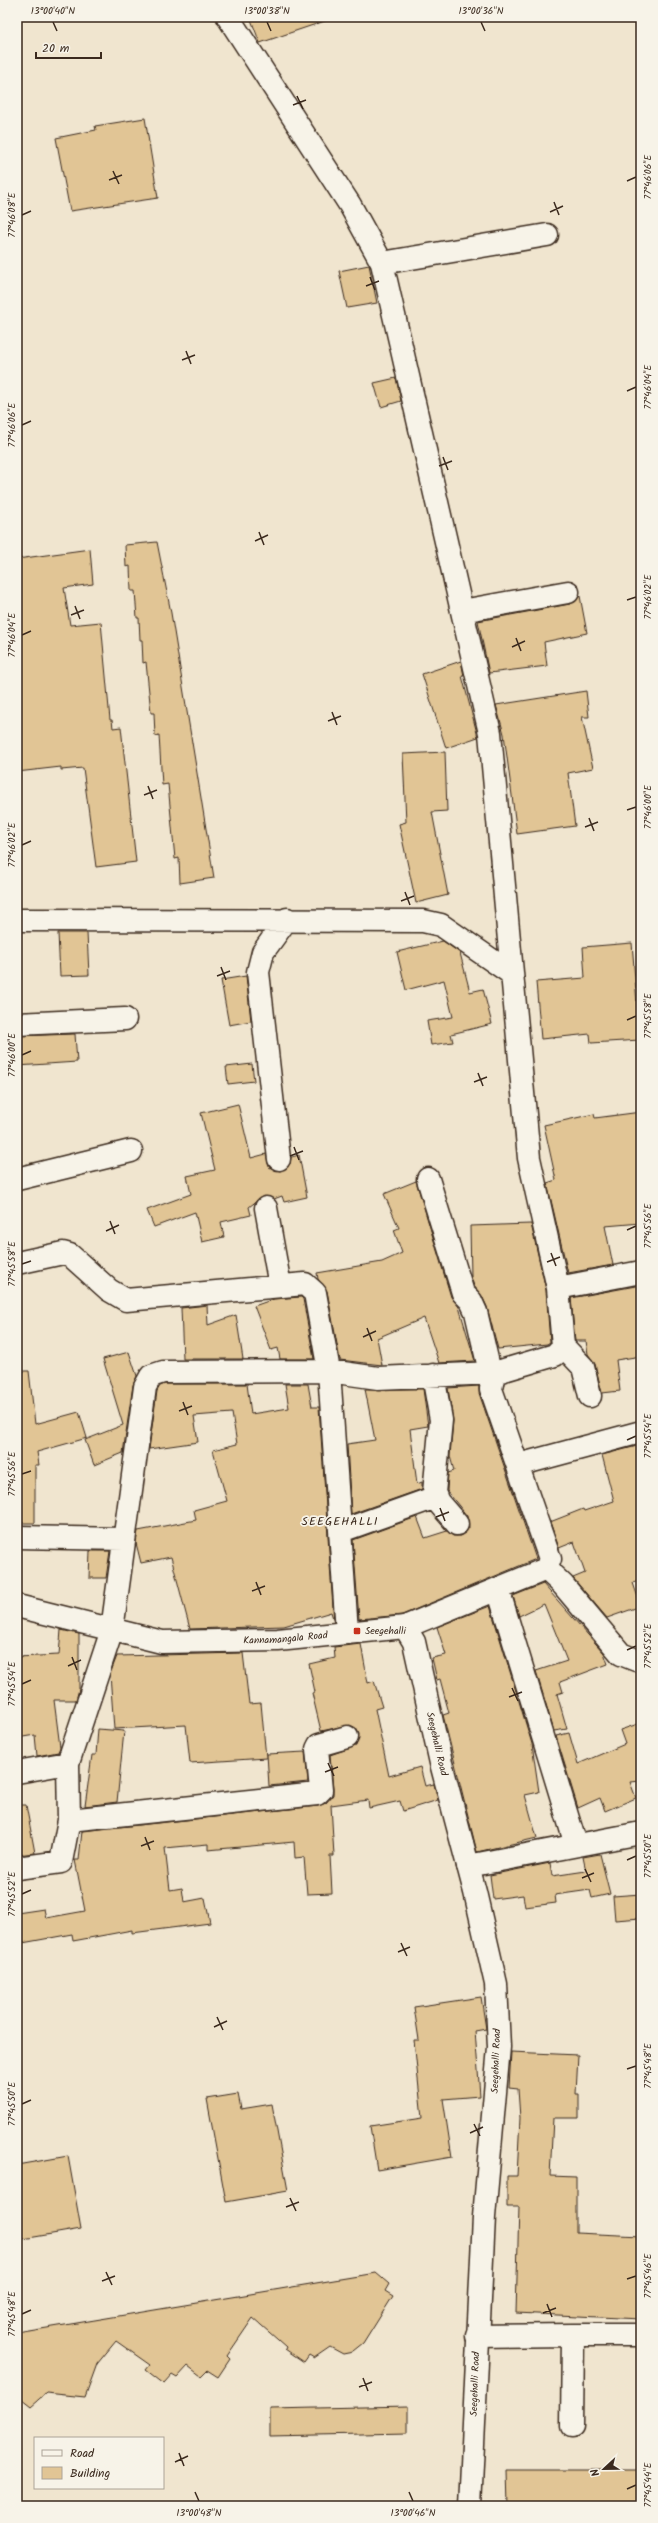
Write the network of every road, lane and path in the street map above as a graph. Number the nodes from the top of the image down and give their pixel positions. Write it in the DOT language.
graph roads {
  1 [pos="228,17"];
  2 [pos="547,235"];
  3 [pos="382,263"];
  4 [pos="568,592"];
  5 [pos="462,611"];
  6 [pos="287,919"];
  7 [pos="17,920"];
  8 [pos="512,974"];
  9 [pos="125,1019"];
  10 [pos="17,1024"];
  11 [pos="131,1151"];
  12 [pos="279,1159"];
  13 [pos="17,1179"];
  14 [pos="428,1179"];
  15 [pos="266,1208"];
  16 [pos="17,1263"];
  17 [pos="641,1272"];
  18 [pos="280,1286"];
  19 [pos="558,1288"];
  20 [pos="563,1346"];
  21 [pos="329,1371"];
  22 [pos="492,1372"];
  23 [pos="433,1375"];
  24 [pos="590,1396"];
  25 [pos="641,1432"];
  26 [pos="518,1465"];
  27 [pos="436,1497"];
  28 [pos="457,1524"];
  29 [pos="341,1530"];
  30 [pos="17,1537"];
  31 [pos="123,1539"];
  32 [pos="546,1569"];
  33 [pos="498,1589"];
  34 [pos="17,1606"];
  35 [pos="405,1627"];
  36 [pos="112,1630"];
  37 [pos="347,1632"];
  38 [pos="641,1660"];
  39 [pos="348,1737"];
  40 [pos="68,1763"];
  41 [pos="17,1772"];
  42 [pos="69,1820"];
  43 [pos="641,1833"];
  44 [pos="576,1845"];
  45 [pos="468,1866"];
  46 [pos="17,1868"];
  47 [pos="573,2335"];
  48 [pos="641,2335"];
  49 [pos="477,2336"];
  50 [pos="572,2426"];
  51 [pos="470,2506"];
  1 -- 3 [label="street"];
  2 -- 3 [label="street"];
  3 -- 5 [label="street"];
  4 -- 5 [label="street"];
  5 -- 8 [label="street"];
  6 -- 7 [label="street"];
  6 -- 8 [label="street"];
  6 -- 12 [label="street"];
  8 -- 19 [label="street"];
  9 -- 10 [label="street"];
  11 -- 13 [label="street"];
  14 -- 22 [label="street"];
  15 -- 18 [label="street"];
  16 -- 18 [label="street"];
  17 -- 19 [label="street"];
  18 -- 21 [label="street"];
  19 -- 20 [label="street"];
  20 -- 22 [label="street"];
  20 -- 24 [label="street"];
  21 -- 23 [label="street"];
  21 -- 29 [label="street"];
  21 -- 31 [label="street"];
  22 -- 23 [label="street"];
  22 -- 26 [label="street"];
  23 -- 27 [label="street"];
  25 -- 26 [label="street"];
  26 -- 32 [label="street"];
  27 -- 28 [label="street"];
  27 -- 29 [label="street"];
  29 -- 37 [label="street"];
  30 -- 31 [label="street"];
  31 -- 36 [label="street"];
  32 -- 33 [label="street, Kannamangala Road"];
  32 -- 38 [label="street"];
  33 -- 35 [label="street, Kannamangala Road"];
  33 -- 44 [label="street"];
  34 -- 36 [label="street, Kannamangala Road"];
  35 -- 37 [label="street, Kannamangala Road"];
  35 -- 45 [label="street, Seegehalli Road"];
  36 -- 37 [label="street, Kannamangala Road"];
  36 -- 40 [label="street"];
  39 -- 42 [label="street"];
  40 -- 41 [label="street"];
  40 -- 42 [label="street"];
  42 -- 46 [label="street"];
  43 -- 44 [label="street"];
  44 -- 45 [label="street"];
  45 -- 49 [label="street, Seegehalli Road"];
  47 -- 48 [label="street"];
  47 -- 49 [label="street"];
  47 -- 50 [label="street"];
  49 -- 51 [label="street, Seegehalli Road"];
}
